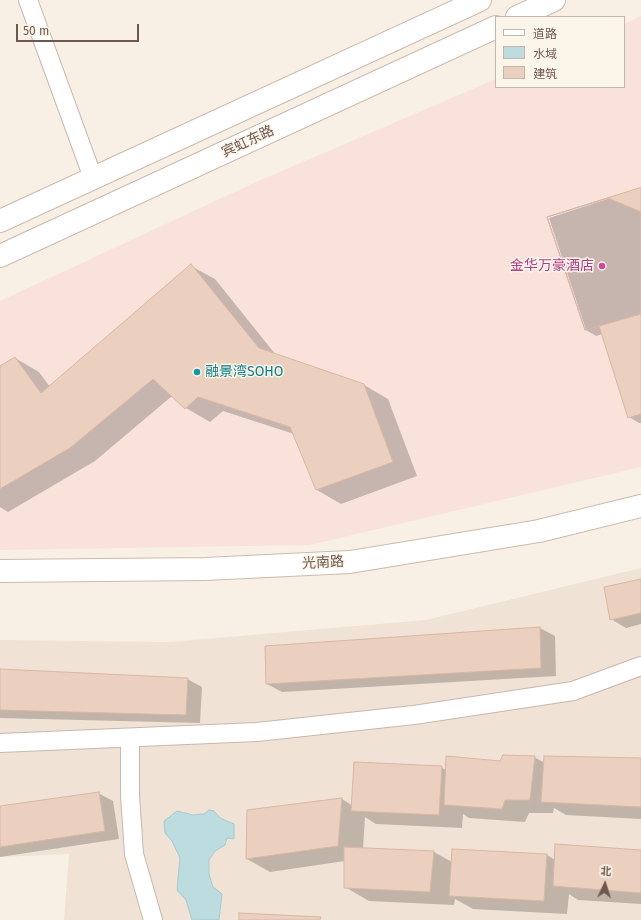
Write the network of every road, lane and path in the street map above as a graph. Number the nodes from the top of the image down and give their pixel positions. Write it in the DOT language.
graph roads {
  1 [pos="28,0"];
  2 [pos="480,0"];
  3 [pos="554,0"];
  4 [pos="519,16"];
  5 [pos="495,27"];
  6 [pos="93,178"];
  7 [pos="0,221"];
  8 [pos="0,256"];
  9 [pos="641,506"];
  10 [pos="0,571"];
  11 [pos="641,666"];
  12 [pos="130,738"];
  13 [pos="0,743"];
  14 [pos="153,920"];
  1 -- 6 [label="street"];
  2 -- 6 [label="main road"];
  3 -- 4 [label="main road"];
  5 -- 8 [label="main road, 宾虹东路"];
  6 -- 7 [label="main road"];
  9 -- 10 [label="main road, 光南路"];
  11 -- 12 [label="street"];
  12 -- 13 [label="street"];
  12 -- 14 [label="street"];
}
